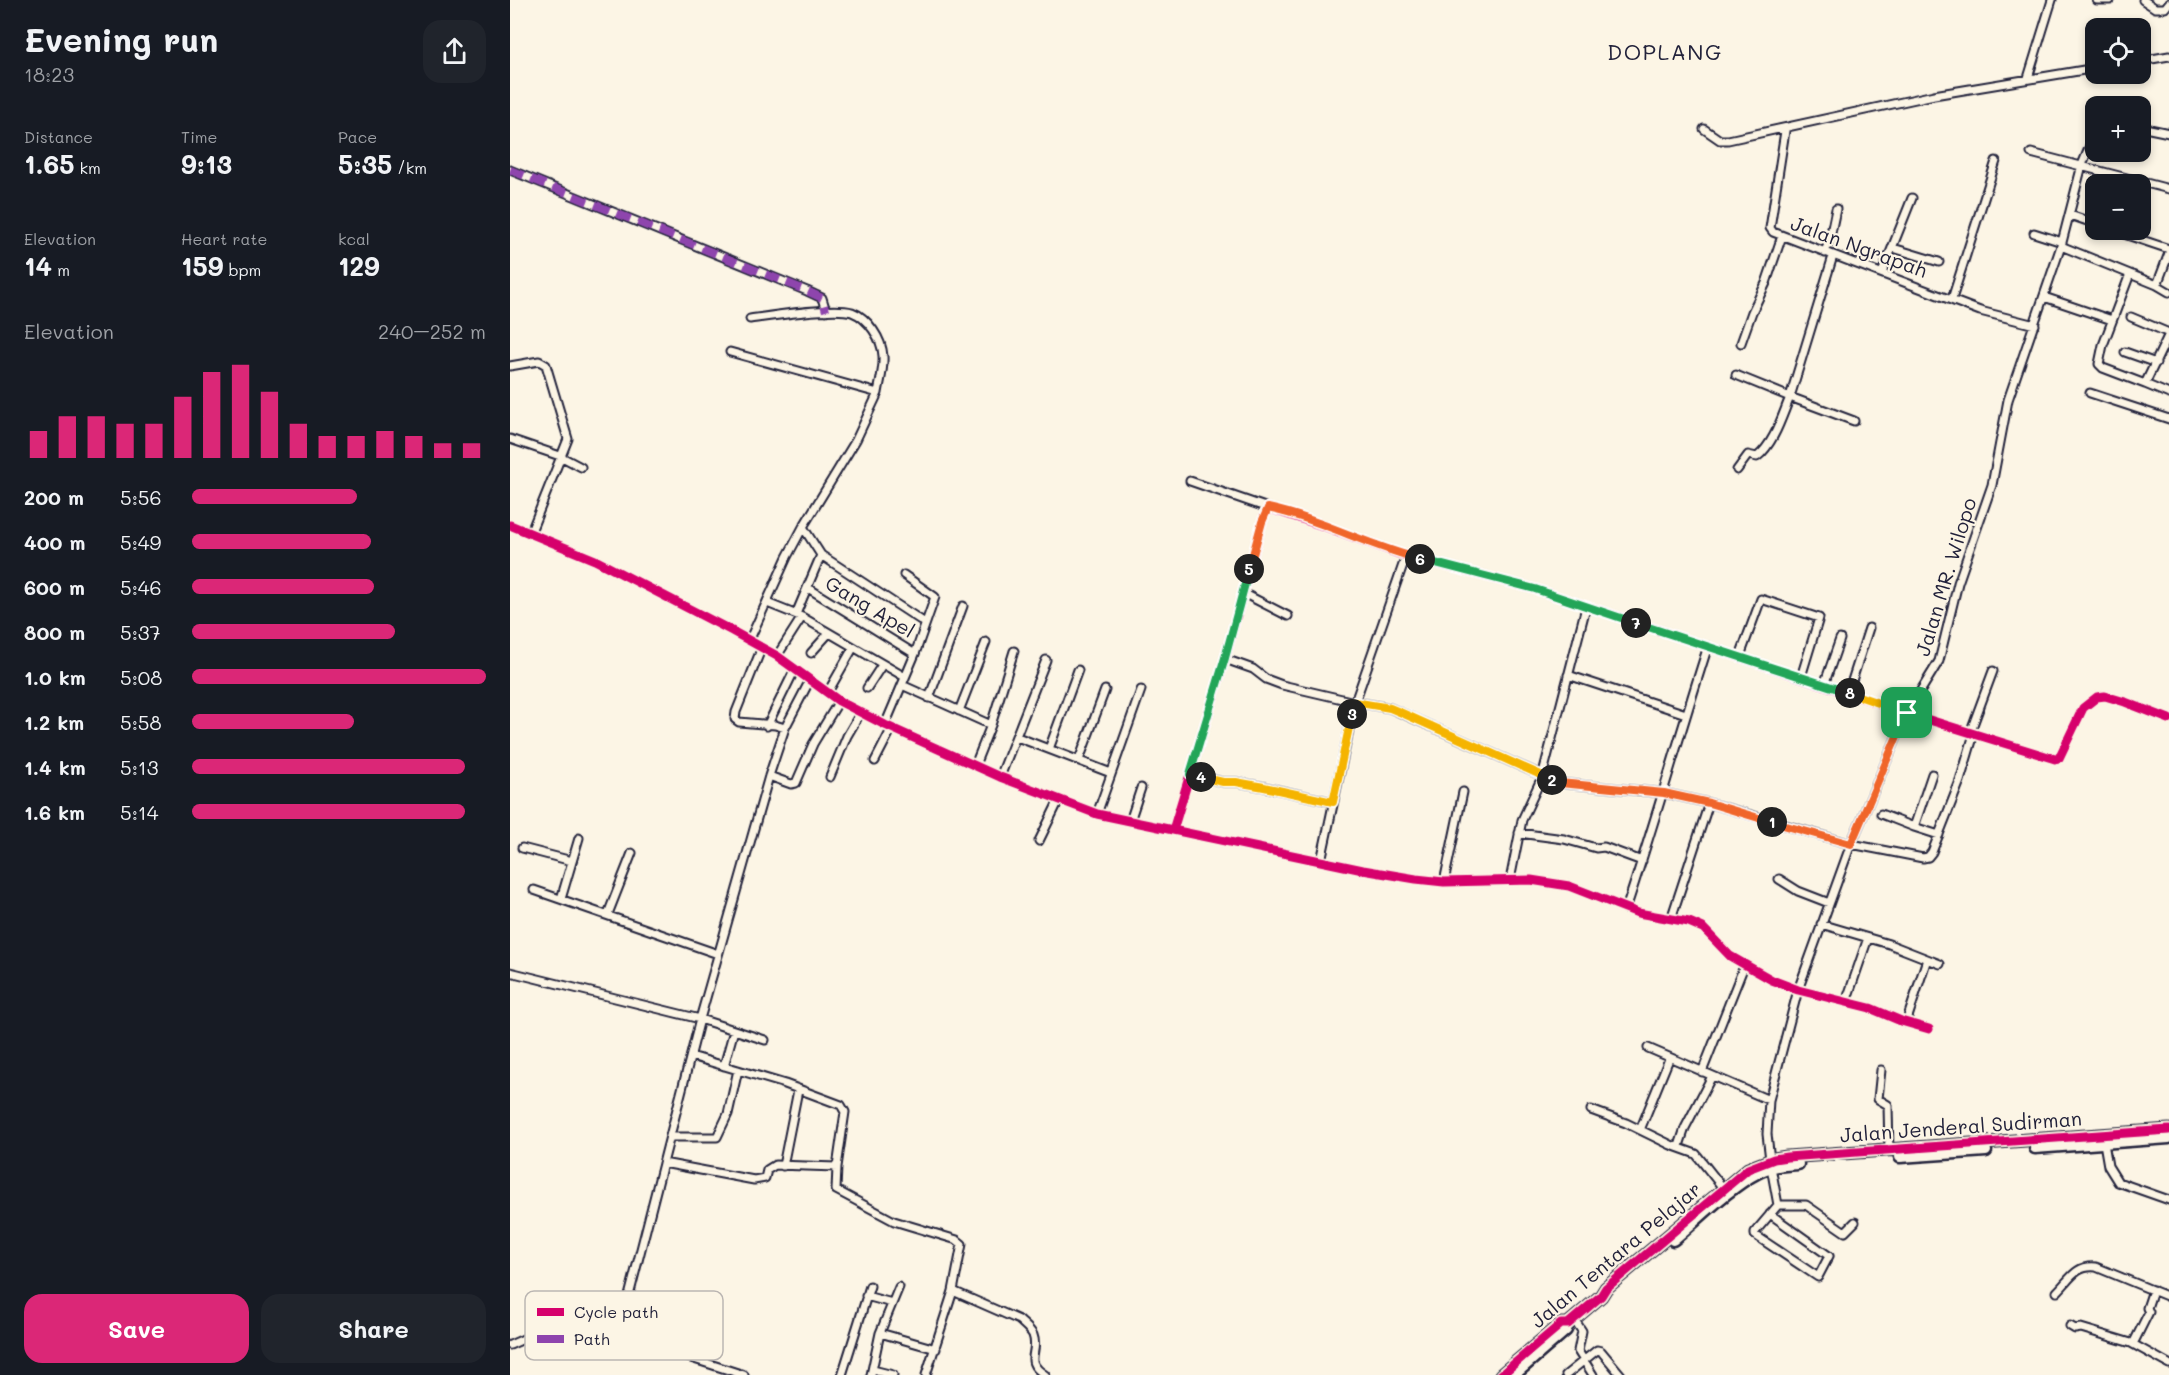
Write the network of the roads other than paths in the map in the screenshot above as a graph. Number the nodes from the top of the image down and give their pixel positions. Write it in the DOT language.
graph roads {
  1 [pos="2052,0"];
  2 [pos="2097,0"];
  3 [pos="2110,0"];
  4 [pos="2143,0"];
  5 [pos="2169,3"];
  6 [pos="2169,56"];
  7 [pos="2151,59"];
  8 [pos="2085,70"];
  9 [pos="2028,78"];
  10 [pos="1704,129"];
  11 [pos="1783,129"];
  12 [pos="2151,130"];
  13 [pos="2169,134"];
  14 [pos="2031,153"];
  15 [pos="2085,158"];
  16 [pos="1996,161"];
  17 [pos="2082,165"];
  18 [pos="510,170"];
  19 [pos="2169,189"];
  20 [pos="1912,198"];
  21 [pos="1836,209"];
  22 [pos="2070,215"];
  23 [pos="2085,220"];
  24 [pos="2034,233"];
  25 [pos="1782,236"];
  26 [pos="2139,240"];
  27 [pos="2061,244"];
  28 [pos="1893,248"];
  29 [pos="2169,251"];
  30 [pos="1825,253"];
  31 [pos="1833,256"];
  32 [pos="1939,262"];
  33 [pos="1882,273"];
  34 [pos="2130,274"];
  35 [pos="2157,285"];
  36 [pos="2169,292"];
  37 [pos="2044,297"];
  38 [pos="1952,299"];
  39 [pos="826,311"];
  40 [pos="2131,317"];
  41 [pos="750,319"];
  42 [pos="2112,320"];
  43 [pos="2035,326"];
  44 [pos="2169,333"];
  45 [pos="1741,343"];
  46 [pos="2125,351"];
  47 [pos="730,352"];
  48 [pos="2156,363"];
  49 [pos="510,366"];
  50 [pos="1736,375"];
  51 [pos="2145,384"];
  52 [pos="878,393"];
  53 [pos="2090,393"];
  54 [pos="2169,394"];
  55 [pos="1790,397"];
  56 [pos="2169,419"];
  57 [pos="1854,421"];
  58 [pos="510,439"];
  59 [pos="560,456"];
  60 [pos="581,467"];
  61 [pos="1737,470"];
  62 [pos="1190,481"];
  63 [pos="1268,508"];
  64 [pos="510,525"];
  65 [pos="803,527"];
  66 [pos="530,534"];
  67 [pos="821,555"];
  68 [pos="1406,556"];
  69 [pos="903,575"];
  70 [pos="808,588"];
  71 [pos="1243,593"];
  72 [pos="767,603"];
  73 [pos="963,606"];
  74 [pos="1586,607"];
  75 [pos="799,616"];
  76 [pos="1288,616"];
  77 [pos="925,623"];
  78 [pos="1869,628"];
  79 [pos="829,633"];
  80 [pos="1839,639"];
  81 [pos="749,641"];
  82 [pos="986,642"];
  83 [pos="1708,646"];
  84 [pos="762,647"];
  85 [pos="854,648"];
  86 [pos="1014,651"];
  87 [pos="811,653"];
  88 [pos="915,654"];
  89 [pos="777,656"];
  90 [pos="1740,656"];
  91 [pos="1225,658"];
  92 [pos="1046,660"];
  93 [pos="882,665"];
  94 [pos="795,669"];
  95 [pos="1078,670"];
  96 [pos="1993,671"];
  97 [pos="1568,675"];
  98 [pos="1801,677"];
  99 [pos="810,680"];
  100 [pos="904,681"];
  101 [pos="1824,685"];
  102 [pos="867,688"];
  103 [pos="1105,690"];
  104 [pos="1141,690"];
  105 [pos="828,692"];
  106 [pos="1848,693"];
  107 [pos="929,698"];
  108 [pos="839,701"];
  109 [pos="1354,702"];
  110 [pos="958,711"];
  111 [pos="861,712"];
  112 [pos="1907,713"];
  113 [pos="1686,714"];
  114 [pos="2169,719"];
  115 [pos="991,725"];
  116 [pos="767,726"];
  117 [pos="889,726"];
  118 [pos="785,728"];
  119 [pos="1972,734"];
  120 [pos="1017,737"];
  121 [pos="1049,749"];
  122 [pos="1079,760"];
  123 [pos="875,761"];
  124 [pos="975,765"];
  125 [pos="1111,773"];
  126 [pos="1190,774"];
  127 [pos="1932,774"];
  128 [pos="769,776"];
  129 [pos="830,777"];
  130 [pos="1000,777"];
  131 [pos="1542,777"];
  132 [pos="1141,788"];
  133 [pos="1463,792"];
  134 [pos="1664,793"];
  135 [pos="1059,800"];
  136 [pos="1333,802"];
  137 [pos="1709,803"];
  138 [pos="1096,814"];
  139 [pos="1881,814"];
  140 [pos="1130,822"];
  141 [pos="1914,827"];
  142 [pos="1173,830"];
  143 [pos="1519,833"];
  144 [pos="1939,836"];
  145 [pos="579,838"];
  146 [pos="1039,841"];
  147 [pos="1851,844"];
  148 [pos="522,848"];
  149 [pos="632,853"];
  150 [pos="572,861"];
  151 [pos="1321,861"];
  152 [pos="1642,861"];
  153 [pos="1779,879"];
  154 [pos="1510,880"];
  155 [pos="1444,882"];
  156 [pos="534,890"];
  157 [pos="561,899"];
  158 [pos="1829,903"];
  159 [pos="1626,909"];
  160 [pos="608,914"];
  161 [pos="1671,919"];
  162 [pos="1821,924"];
  163 [pos="1868,938"];
  164 [pos="718,954"];
  165 [pos="1927,959"];
  166 [pos="1940,964"];
  167 [pos="1744,966"];
  168 [pos="510,972"];
  169 [pos="1798,990"];
  170 [pos="1846,1002"];
  171 [pos="700,1019"];
  172 [pos="1906,1023"];
  173 [pos="1929,1029"];
  174 [pos="734,1030"];
  175 [pos="765,1040"];
  176 [pos="1648,1048"];
  177 [pos="691,1056"];
  178 [pos="1669,1059"];
  179 [pos="724,1066"];
  180 [pos="738,1070"];
  181 [pos="1881,1070"];
  182 [pos="1702,1072"];
  183 [pos="1712,1076"];
  184 [pos="798,1090"];
  185 [pos="1769,1100"];
  186 [pos="1591,1110"];
  187 [pos="1640,1130"];
  188 [pos="2169,1130"];
  189 [pos="670,1137"];
  190 [pos="2136,1137"];
  191 [pos="2169,1138"];
  192 [pos="2104,1143"];
  193 [pos="2039,1144"];
  194 [pos="1679,1146"];
  195 [pos="1889,1150"];
  196 [pos="1929,1151"];
  197 [pos="663,1162"];
  198 [pos="1771,1164"];
  199 [pos="783,1166"];
  200 [pos="837,1167"];
  201 [pos="1756,1169"];
  202 [pos="1723,1188"];
  203 [pos="2169,1200"];
  204 [pos="1778,1205"];
  205 [pos="1770,1214"];
  206 [pos="1855,1222"];
  207 [pos="870,1286"];
  208 [pos="899,1287"];
  209 [pos="2153,1290"];
  210 [pos="631,1291"];
  211 [pos="953,1291"];
  212 [pos="2058,1292"];
  213 [pos="866,1296"];
  214 [pos="1601,1296"];
  215 [pos="2169,1297"];
  216 [pos="892,1304"];
  217 [pos="1571,1322"];
  218 [pos="2070,1326"];
  219 [pos="880,1333"];
  220 [pos="525,1338"];
  221 [pos="2133,1344"];
  222 [pos="510,1345"];
  223 [pos="936,1349"];
  224 [pos="698,1360"];
  225 [pos="1583,1360"];
  226 [pos="2169,1364"];
  227 [pos="872,1372"];
  228 [pos="744,1375"];
  229 [pos="842,1375"];
  230 [pos="893,1375"];
  231 [pos="926,1375"];
  232 [pos="1045,1375"];
  233 [pos="1501,1375"];
  234 [pos="1514,1375"];
  235 [pos="1566,1375"];
  236 [pos="1593,1375"];
  237 [pos="1621,1375"];
  1 -- 9 [label="street"];
  2 -- 3 [label="street"];
  4 -- 5 [label="street"];
  6 -- 7 [label="street"];
  8 -- 9 [label="street"];
  9 -- 11 [label="street"];
  10 -- 11 [label="street"];
  11 -- 25 [label="street, Jalan Ngrapah"];
  12 -- 13 [label="street"];
  14 -- 17 [label="street"];
  15 -- 17 [label="street, Jalan MR. Wilopo"];
  16 -- 38 [label="street"];
  17 -- 19 [label="street"];
  17 -- 22 [label="street, Jalan MR. Wilopo"];
  18 -- 39 [label="street"];
  20 -- 28 [label="street"];
  21 -- 30 [label="street"];
  22 -- 23 [label="street"];
  22 -- 27 [label="street, Jalan MR. Wilopo"];
  24 -- 27 [label="street"];
  25 -- 30 [label="street, Jalan Ngrapah"];
  25 -- 45 [label="street"];
  26 -- 29 [label="street"];
  27 -- 34 [label="street"];
  27 -- 37 [label="street, Jalan MR. Wilopo"];
  28 -- 32 [label="street"];
  28 -- 33 [label="street"];
  29 -- 35 [label="street"];
  30 -- 31 [label="street, Jalan Ngrapah"];
  31 -- 33 [label="street, Jalan Ngrapah"];
  31 -- 55 [label="street"];
  33 -- 38 [label="street, Jalan Ngrapah"];
  34 -- 35 [label="street"];
  34 -- 42 [label="street"];
  35 -- 36 [label="street"];
  37 -- 42 [label="street"];
  37 -- 43 [label="street, Jalan MR. Wilopo"];
  38 -- 43 [label="street, Jalan Ngrapah"];
  39 -- 41 [label="street"];
  39 -- 52 [label="street"];
  40 -- 44 [label="street"];
  42 -- 51 [label="street"];
  43 -- 112 [label="street, Jalan MR. Wilopo"];
  44 -- 48 [label="street"];
  46 -- 48 [label="street"];
  47 -- 52 [label="street"];
  48 -- 51 [label="street"];
  49 -- 59 [label="street"];
  50 -- 55 [label="street"];
  51 -- 54 [label="street"];
  52 -- 65 [label="street"];
  53 -- 56 [label="street"];
  55 -- 57 [label="street"];
  55 -- 61 [label="street"];
  58 -- 59 [label="street"];
  59 -- 60 [label="street"];
  59 -- 66 [label="street"];
  62 -- 63 [label="street"];
  63 -- 68 [label="street"];
  63 -- 71 [label="street"];
  64 -- 66 [label="street"];
  65 -- 67 [label="street"];
  65 -- 72 [label="street"];
  66 -- 81 [label="street"];
  67 -- 70 [label="street"];
  67 -- 77 [label="street"];
  68 -- 74 [label="street"];
  68 -- 109 [label="street"];
  69 -- 77 [label="street"];
  70 -- 75 [label="street"];
  70 -- 88 [label="street, Gang Apel"];
  71 -- 76 [label="street"];
  71 -- 91 [label="street"];
  72 -- 75 [label="street"];
  72 -- 81 [label="street"];
  73 -- 107 [label="street"];
  74 -- 83 [label="street"];
  74 -- 97 [label="street"];
  75 -- 79 [label="street"];
  75 -- 89 [label="street"];
  77 -- 88 [label="street"];
  78 -- 106 [label="street"];
  79 -- 85 [label="street"];
  79 -- 87 [label="street"];
  80 -- 101 [label="street"];
  81 -- 84 [label="street"];
  82 -- 110 [label="street"];
  83 -- 90 [label="street"];
  83 -- 113 [label="street"];
  84 -- 89 [label="street"];
  84 -- 116 [label="street"];
  85 -- 93 [label="street"];
  85 -- 105 [label="street"];
  86 -- 115 [label="street"];
  88 -- 100 [label="street"];
  89 -- 94 [label="street"];
  90 -- 98 [label="street"];
  90 -- 98 [label="street"];
  91 -- 109 [label="street"];
  91 -- 126 [label="street"];
  92 -- 120 [label="street"];
  93 -- 100 [label="street"];
  93 -- 102 [label="street"];
  94 -- 99 [label="street"];
  94 -- 116 [label="street"];
  95 -- 121 [label="street"];
  96 -- 119 [label="street"];
  97 -- 113 [label="street"];
  97 -- 131 [label="street"];
  98 -- 101 [label="street"];
  99 -- 105 [label="street"];
  99 -- 118 [label="street"];
  100 -- 107 [label="street"];
  100 -- 117 [label="street"];
  101 -- 106 [label="street"];
  103 -- 122 [label="street"];
  104 -- 125 [label="street"];
  105 -- 108 [label="street"];
  106 -- 112 [label="street"];
  107 -- 110 [label="street"];
  108 -- 111 [label="street"];
  108 -- 128 [label="street"];
  109 -- 131 [label="street"];
  109 -- 136 [label="street"];
  110 -- 115 [label="street"];
  111 -- 117 [label="street"];
  111 -- 129 [label="street"];
  112 -- 119 [label="street"];
  112 -- 147 [label="street, Jalan MR. Wilopo"];
  113 -- 134 [label="street"];
  114 -- 119 [label="street"];
  115 -- 124 [label="street"];
  116 -- 118 [label="street"];
  117 -- 123 [label="street"];
  117 -- 124 [label="street"];
  118 -- 128 [label="street"];
  119 -- 144 [label="street"];
  120 -- 121 [label="street"];
  120 -- 130 [label="street"];
  121 -- 122 [label="street"];
  122 -- 125 [label="street"];
  124 -- 130 [label="street"];
  125 -- 138 [label="street"];
  126 -- 136 [label="street"];
  126 -- 142 [label="street"];
  127 -- 141 [label="street"];
  128 -- 164 [label="street"];
  130 -- 135 [label="street"];
  131 -- 134 [label="street"];
  131 -- 143 [label="street"];
  132 -- 140 [label="street"];
  133 -- 155 [label="street"];
  134 -- 137 [label="street"];
  134 -- 152 [label="street"];
  135 -- 138 [label="street"];
  135 -- 146 [label="street"];
  136 -- 151 [label="street"];
  137 -- 147 [label="street"];
  137 -- 161 [label="street"];
  138 -- 140 [label="street"];
  139 -- 141 [label="street"];
  140 -- 142 [label="street"];
  141 -- 144 [label="street"];
  142 -- 151 [label="street"];
  143 -- 152 [label="street"];
  143 -- 154 [label="street"];
  144 -- 147 [label="street"];
  145 -- 150 [label="street"];
  147 -- 158 [label="street, Jalan MR. Wilopo"];
  148 -- 150 [label="street"];
  149 -- 160 [label="street"];
  150 -- 157 [label="street"];
  151 -- 155 [label="street"];
  152 -- 159 [label="street"];
  153 -- 158 [label="street"];
  154 -- 155 [label="street"];
  154 -- 159 [label="street"];
  156 -- 157 [label="street"];
  157 -- 160 [label="street"];
  158 -- 162 [label="street, Jalan MR. Wilopo"];
  159 -- 161 [label="street"];
  160 -- 164 [label="street"];
  161 -- 167 [label="street"];
  162 -- 163 [label="street"];
  162 -- 169 [label="street, Jalan MR. Wilopo"];
  163 -- 165 [label="street"];
  163 -- 170 [label="street"];
  164 -- 171 [label="street"];
  165 -- 166 [label="street"];
  165 -- 172 [label="street"];
  167 -- 169 [label="street"];
  167 -- 182 [label="street"];
  168 -- 171 [label="street"];
  169 -- 170 [label="street"];
  169 -- 185 [label="street, Jalan MR. Wilopo"];
  170 -- 172 [label="street"];
  171 -- 174 [label="street"];
  171 -- 177 [label="street"];
  172 -- 173 [label="street"];
  174 -- 175 [label="street"];
  174 -- 179 [label="street"];
  176 -- 178 [label="street"];
  177 -- 179 [label="street"];
  177 -- 189 [label="street"];
  178 -- 182 [label="street"];
  178 -- 187 [label="street"];
  179 -- 180 [label="street"];
  180 -- 184 [label="street"];
  180 -- 189 [label="street"];
  181 -- 195 [label="street"];
  182 -- 183 [label="street"];
  183 -- 185 [label="street"];
  183 -- 194 [label="street"];
  184 -- 199 [label="street"];
  184 -- 200 [label="street"];
  185 -- 198 [label="street, Jalan MR. Wilopo"];
  186 -- 187 [label="street"];
  187 -- 194 [label="street"];
  188 -- 190 [label="main road, Jalan Jenderal Sudirman"];
  189 -- 197 [label="street"];
  190 -- 191 [label="main road, Jalan Jenderal Sudirman"];
  190 -- 192 [label="main road, Jalan Jenderal Sudirman"];
  190 -- 193 [label="main road, Jalan Jenderal Sudirman"];
  192 -- 193 [label="main road, Jalan Jenderal Sudirman"];
  192 -- 203 [label="street"];
  193 -- 196 [label="main road, Jalan Jenderal Sudirman"];
  194 -- 202 [label="street"];
  195 -- 196 [label="main road, Jalan Jenderal Sudirman"];
  195 -- 198 [label="main road, Jalan Jenderal Sudirman"];
  196 -- 198 [label="main road, Jalan Jenderal Sudirman"];
  197 -- 199 [label="street"];
  197 -- 210 [label="street"];
  198 -- 201 [label="main road, Jalan Jenderal Sudirman"];
  198 -- 204 [label="street, Jalan MR. Wilopo"];
  199 -- 200 [label="street"];
  200 -- 211 [label="street"];
  201 -- 202 [label="main road, Jalan Tentara Pelajar"];
  201 -- 214 [label="main road, Jalan Tentara Pelajar"];
  202 -- 214 [label="main road, Jalan Tentara Pelajar"];
  204 -- 205 [label="street"];
  204 -- 206 [label="street"];
  205 -- 205 [label="street"];
  207 -- 213 [label="street"];
  208 -- 216 [label="street"];
  209 -- 212 [label="street"];
  209 -- 215 [label="street"];
  209 -- 221 [label="street"];
  211 -- 223 [label="street"];
  211 -- 232 [label="street"];
  213 -- 216 [label="street"];
  213 -- 229 [label="street"];
  214 -- 217 [label="main road, Jalan Tentara Pelajar"];
  216 -- 219 [label="street"];
  217 -- 225 [label="street"];
  217 -- 233 [label="main road, Jalan Tentara Pelajar"];
  217 -- 234 [label="main road, Jalan Tentara Pelajar"];
  218 -- 221 [label="street"];
  219 -- 223 [label="street"];
  219 -- 227 [label="street"];
  220 -- 222 [label="street"];
  221 -- 226 [label="street"];
  223 -- 231 [label="street"];
  224 -- 228 [label="street"];
  225 -- 235 [label="street"];
  225 -- 236 [label="street"];
  225 -- 237 [label="street"];
  227 -- 230 [label="street"];
}
